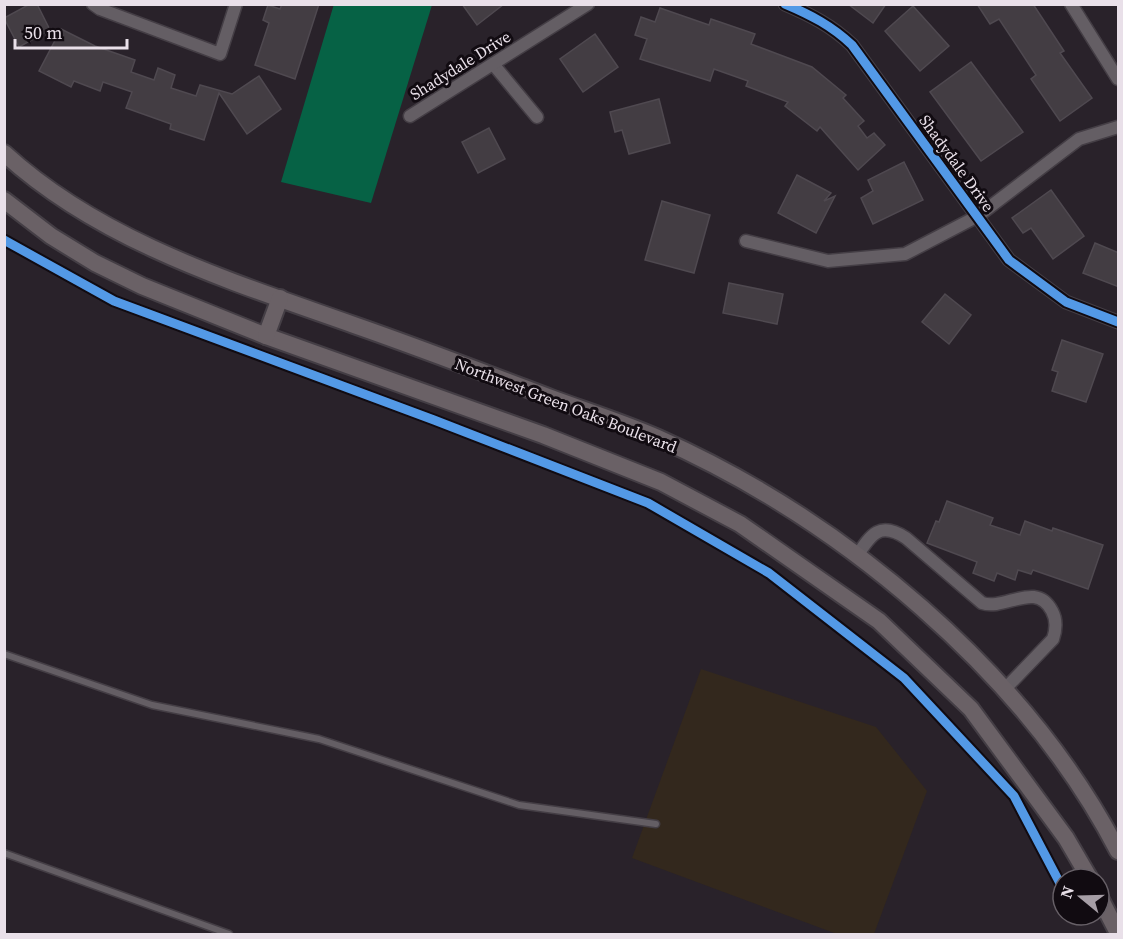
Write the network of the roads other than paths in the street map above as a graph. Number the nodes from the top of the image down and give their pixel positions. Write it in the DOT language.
graph roads {
  1 [pos="93,4"];
  2 [pos="236,4"];
  3 [pos="588,4"];
  4 [pos="786,4"];
  5 [pos="1072,5"];
  6 [pos="493,64"];
  7 [pos="1119,79"];
  8 [pos="410,116"];
  9 [pos="537,117"];
  10 [pos="1119,127"];
  11 [pos="4,153"];
  12 [pos="4,200"];
  13 [pos="978,216"];
  14 [pos="746,241"];
  15 [pos="280,298"];
  16 [pos="1119,322"];
  17 [pos="266,336"];
  18 [pos="857,556"];
  19 [pos="4,654"];
  20 [pos="1004,690"];
  21 [pos="656,824"];
  22 [pos="1119,851"];
  23 [pos="4,853"];
  24 [pos="1083,867"];
  25 [pos="1111,918"];
  26 [pos="1119,933"];
  27 [pos="229,934"];
  1 -- 2 [label="street"];
  3 -- 6 [label="street, Shadydale Drive"];
  4 -- 13 [label="street, Shadydale Drive"];
  5 -- 7 [label="street"];
  6 -- 8 [label="street, Shadydale Drive"];
  6 -- 9 [label="street"];
  10 -- 13 [label="street"];
  11 -- 15 [label="main road, Northwest Green Oaks Boulevard"];
  12 -- 17 [label="main road"];
  13 -- 14 [label="street"];
  13 -- 16 [label="street, Shadydale Drive"];
  15 -- 17 [label="main road"];
  15 -- 18 [label="main road, Northwest Green Oaks Boulevard"];
  17 -- 24 [label="main road"];
  18 -- 20 [label="main road, Northwest Green Oaks Boulevard"];
  18 -- 20 [label="street"];
  19 -- 21 [label="lane"];
  20 -- 22 [label="main road, Northwest Green Oaks Boulevard"];
  23 -- 27 [label="lane"];
  25 -- 26 [label="main road"];
}
